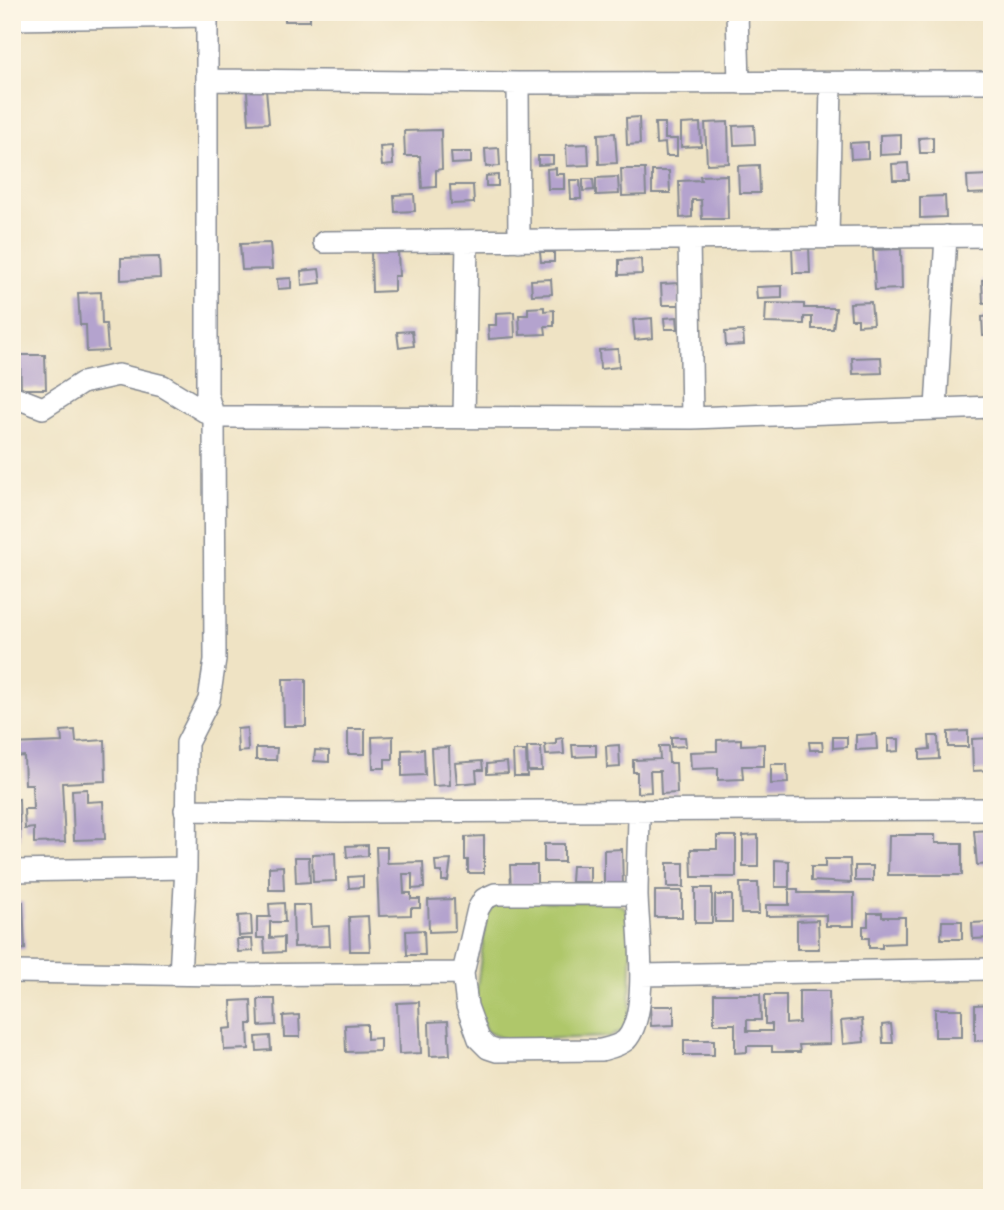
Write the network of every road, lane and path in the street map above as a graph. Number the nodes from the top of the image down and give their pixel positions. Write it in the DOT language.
graph roads {
  1 [pos="737,12"];
  2 [pos="207,14"];
  3 [pos="12,19"];
  4 [pos="208,80"];
  5 [pos="992,82"];
  6 [pos="518,83"];
  7 [pos="739,83"];
  8 [pos="831,83"];
  9 [pos="946,236"];
  10 [pos="992,236"];
  11 [pos="828,238"];
  12 [pos="690,239"];
  13 [pos="467,241"];
  14 [pos="519,241"];
  15 [pos="324,243"];
  16 [pos="12,396"];
  17 [pos="992,407"];
  18 [pos="936,408"];
  19 [pos="214,417"];
  20 [pos="464,418"];
  21 [pos="692,418"];
  22 [pos="992,809"];
  23 [pos="186,810"];
  24 [pos="639,810"];
  25 [pos="186,868"];
  26 [pos="12,871"];
  27 [pos="637,894"];
  28 [pos="992,968"];
  29 [pos="12,972"];
  30 [pos="463,972"];
  31 [pos="180,974"];
  32 [pos="641,975"];
  1 -- 7 [label="street"];
  2 -- 3 [label="street"];
  2 -- 4 [label="street"];
  4 -- 6 [label="street"];
  4 -- 19 [label="street"];
  5 -- 8 [label="street"];
  6 -- 7 [label="street"];
  6 -- 14 [label="street"];
  7 -- 8 [label="street"];
  8 -- 11 [label="street"];
  9 -- 10 [label="street"];
  9 -- 11 [label="street"];
  9 -- 18 [label="street"];
  11 -- 12 [label="street"];
  12 -- 14 [label="street"];
  12 -- 21 [label="street"];
  13 -- 14 [label="street"];
  13 -- 15 [label="street"];
  13 -- 20 [label="street"];
  16 -- 19 [label="street"];
  17 -- 18 [label="street"];
  18 -- 21 [label="street"];
  19 -- 20 [label="street"];
  19 -- 23 [label="street"];
  20 -- 21 [label="street"];
  22 -- 24 [label="street"];
  23 -- 24 [label="street"];
  23 -- 25 [label="street"];
  24 -- 27 [label="street"];
  25 -- 26 [label="street"];
  25 -- 31 [label="street"];
  27 -- 30 [label="street"];
  27 -- 32 [label="street"];
  28 -- 32 [label="street"];
  29 -- 31 [label="street"];
  30 -- 31 [label="street"];
  30 -- 32 [label="street"];
}
